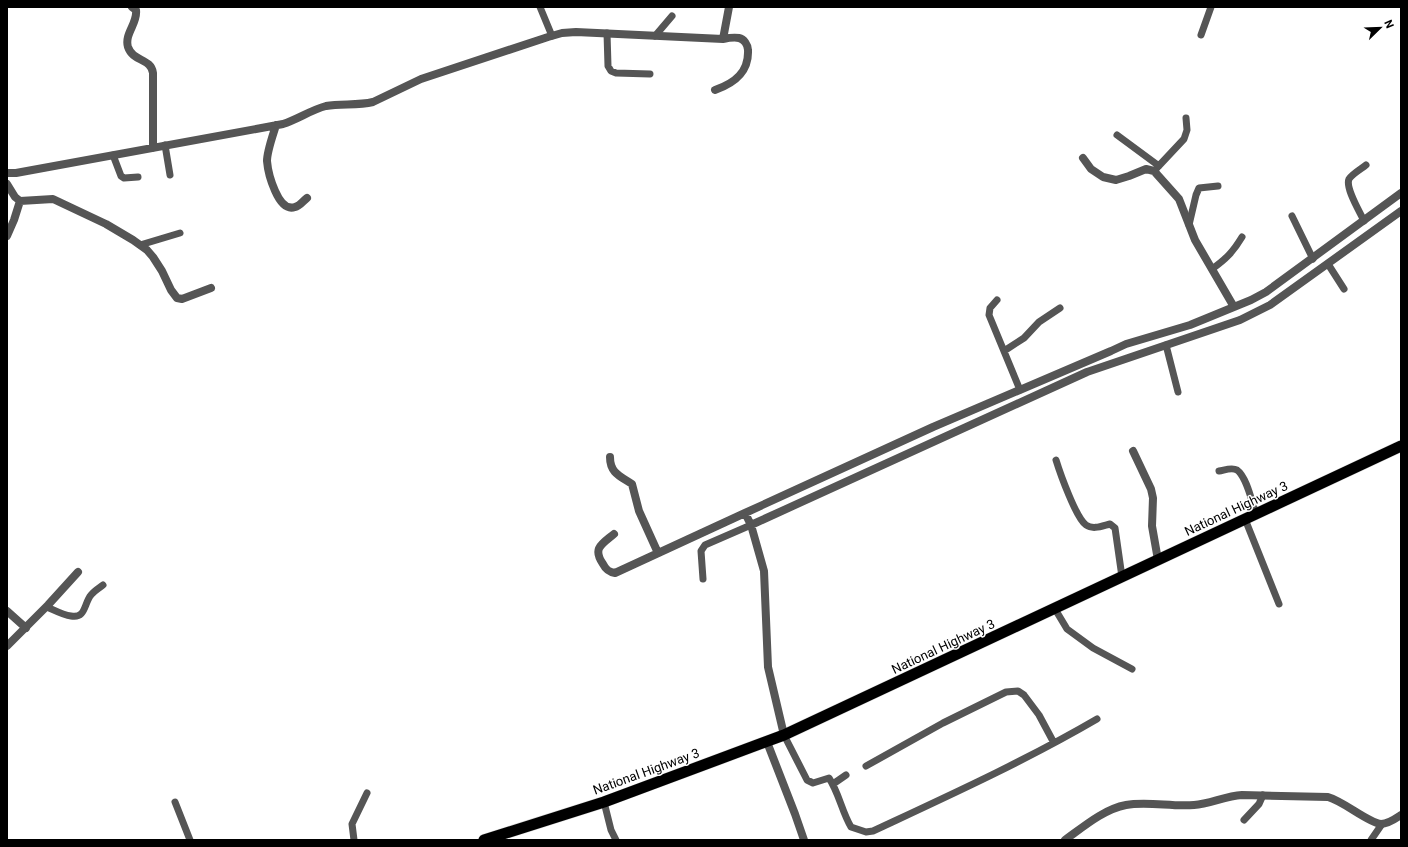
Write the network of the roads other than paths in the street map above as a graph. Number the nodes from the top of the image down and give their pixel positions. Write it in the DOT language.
graph roads {
  1 [pos="132,7"];
  2 [pos="540,7"];
  3 [pos="729,7"];
  4 [pos="1211,7"];
  5 [pos="672,16"];
  6 [pos="607,33"];
  7 [pos="1201,35"];
  8 [pos="552,36"];
  9 [pos="655,36"];
  10 [pos="723,39"];
  11 [pos="650,74"];
  12 [pos="715,90"];
  13 [pos="1186,118"];
  14 [pos="276,125"];
  15 [pos="1117,135"];
  16 [pos="165,145"];
  17 [pos="152,148"];
  18 [pos="113,156"];
  19 [pos="1083,158"];
  20 [pos="1366,165"];
  21 [pos="1157,168"];
  22 [pos="7,173"];
  23 [pos="170,175"];
  24 [pos="138,177"];
  25 [pos="7,184"];
  26 [pos="1218,186"];
  27 [pos="1401,194"];
  28 [pos="307,198"];
  29 [pos="20,201"];
  30 [pos="1401,211"];
  31 [pos="1292,216"];
  32 [pos="1364,221"];
  33 [pos="1189,225"];
  34 [pos="180,233"];
  35 [pos="7,236"];
  36 [pos="1242,237"];
  37 [pos="140,245"];
  38 [pos="1313,258"];
  39 [pos="1328,264"];
  40 [pos="1212,269"];
  41 [pos="211,288"];
  42 [pos="1344,290"];
  43 [pos="997,300"];
  44 [pos="1234,307"];
  45 [pos="1060,308"];
  46 [pos="1166,345"];
  47 [pos="1004,351"];
  48 [pos="1020,390"];
  49 [pos="1178,392"];
  50 [pos="936,433"];
  51 [pos="1401,446"];
  52 [pos="1133,450"];
  53 [pos="610,457"];
  54 [pos="1056,460"];
  55 [pos="1219,471"];
  56 [pos="746,514"];
  57 [pos="1256,514"];
  58 [pos="1246,519"];
  59 [pos="750,524"];
  60 [pos="614,534"];
  61 [pos="658,553"];
  62 [pos="1158,560"];
  63 [pos="78,572"];
  64 [pos="1122,577"];
  65 [pos="703,579"];
  66 [pos="103,585"];
  67 [pos="1279,604"];
  68 [pos="46,607"];
  69 [pos="1055,609"];
  70 [pos="7,611"];
  71 [pos="26,628"];
  72 [pos="7,646"];
  73 [pos="1132,669"];
  74 [pos="1097,719"];
  75 [pos="784,735"];
  76 [pos="767,742"];
  77 [pos="1054,743"];
  78 [pos="866,766"];
  79 [pos="846,774"];
  80 [pos="833,784"];
  81 [pos="367,793"];
  82 [pos="1263,795"];
  83 [pos="175,802"];
  84 [pos="604,802"];
  85 [pos="1401,815"];
  86 [pos="1244,820"];
  87 [pos="1382,824"];
  88 [pos="190,840"];
  89 [pos="354,840"];
  90 [pos="484,840"];
  91 [pos="616,840"];
  92 [pos="804,840"];
  93 [pos="1065,840"];
  94 [pos="1371,840"];
  1 -- 17 [label="street"];
  2 -- 8 [label="lane"];
  3 -- 10 [label="street"];
  4 -- 7 [label="lane"];
  5 -- 9 [label="lane"];
  6 -- 8 [label="street"];
  6 -- 9 [label="street"];
  6 -- 11 [label="lane"];
  8 -- 14 [label="street"];
  9 -- 10 [label="street"];
  10 -- 12 [label="street"];
  13 -- 21 [label="lane"];
  14 -- 16 [label="street"];
  14 -- 28 [label="street"];
  15 -- 21 [label="lane"];
  16 -- 17 [label="street"];
  16 -- 23 [label="lane"];
  17 -- 18 [label="street"];
  18 -- 22 [label="street"];
  18 -- 24 [label="lane"];
  19 -- 21 [label="street"];
  20 -- 32 [label="lane"];
  21 -- 33 [label="street"];
  25 -- 29 [label="street"];
  26 -- 33 [label="lane"];
  27 -- 32 [label="street"];
  29 -- 35 [label="street"];
  29 -- 37 [label="street"];
  30 -- 39 [label="street"];
  31 -- 38 [label="lane"];
  32 -- 38 [label="street"];
  33 -- 40 [label="street"];
  34 -- 37 [label="lane"];
  36 -- 40 [label="lane"];
  37 -- 41 [label="street"];
  38 -- 44 [label="street"];
  39 -- 42 [label="lane"];
  39 -- 46 [label="street"];
  40 -- 44 [label="street"];
  43 -- 47 [label="lane"];
  44 -- 48 [label="street"];
  45 -- 47 [label="lane"];
  46 -- 49 [label="lane"];
  46 -- 50 [label="street"];
  47 -- 48 [label="lane"];
  48 -- 50 [label="street"];
  50 -- 56 [label="street"];
  50 -- 59 [label="street"];
  51 -- 57 [label="highway, National Highway 3"];
  52 -- 62 [label="street"];
  53 -- 61 [label="street"];
  54 -- 64 [label="lane"];
  55 -- 57 [label="lane"];
  56 -- 59 [label="street"];
  56 -- 61 [label="street"];
  57 -- 58 [label="highway, National Highway 3"];
  58 -- 62 [label="highway, National Highway 3"];
  58 -- 67 [label="lane"];
  59 -- 65 [label="lane"];
  59 -- 75 [label="street"];
  60 -- 61 [label="street"];
  62 -- 64 [label="highway, National Highway 3"];
  63 -- 68 [label="street"];
  64 -- 69 [label="highway, National Highway 3"];
  66 -- 68 [label="lane"];
  68 -- 71 [label="street"];
  69 -- 73 [label="lane"];
  69 -- 75 [label="highway, National Highway 3"];
  70 -- 71 [label="street"];
  71 -- 72 [label="street"];
  74 -- 77 [label="lane"];
  75 -- 76 [label="highway, National Highway 3"];
  75 -- 80 [label="lane"];
  76 -- 84 [label="highway, National Highway 3"];
  76 -- 92 [label="street"];
  77 -- 78 [label="lane"];
  77 -- 80 [label="lane"];
  79 -- 80 [label="lane"];
  81 -- 89 [label="lane"];
  82 -- 86 [label="lane"];
  82 -- 87 [label="street"];
  82 -- 93 [label="street"];
  83 -- 88 [label="lane"];
  84 -- 90 [label="highway, National Highway 3"];
  84 -- 91 [label="lane"];
  85 -- 87 [label="street"];
  87 -- 94 [label="lane"];
}
